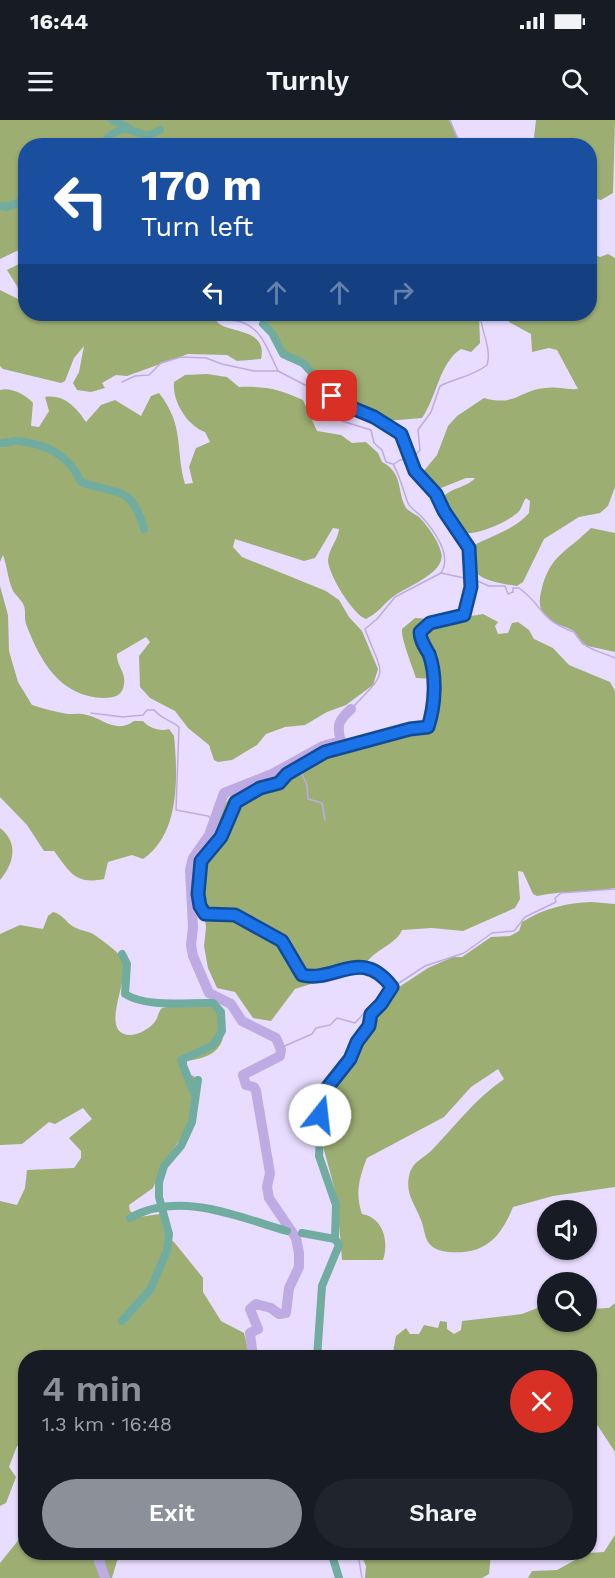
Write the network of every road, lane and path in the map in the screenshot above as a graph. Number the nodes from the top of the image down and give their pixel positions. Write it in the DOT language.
graph roads {
  1 [pos="112,120"];
  2 [pos="131,129"];
  3 [pos="159,130"];
  4 [pos="108,138"];
  5 [pos="18,203"];
  6 [pos="0,206"];
  7 [pos="263,324"];
  8 [pos="0,443"];
  9 [pos="144,528"];
  10 [pos="122,954"];
  11 [pos="198,1080"];
  12 [pos="195,1095"];
  13 [pos="161,1206"];
  14 [pos="130,1218"];
  15 [pos="287,1231"];
  16 [pos="302,1233"];
  17 [pos="335,1239"];
  18 [pos="122,1321"];
  19 [pos="318,1350"];
  20 [pos="333,1560"];
  21 [pos="339,1578"];
  1 -- 2 [label="street"];
  2 -- 3 [label="street"];
  2 -- 4 [label="street"];
  5 -- 6 [label="street"];
  7 -- 17 [label="street"];
  8 -- 9 [label="street"];
  10 -- 12 [label="street"];
  11 -- 12 [label="street"];
  12 -- 13 [label="street"];
  13 -- 14 [label="street"];
  13 -- 15 [label="street"];
  13 -- 18 [label="street"];
  16 -- 17 [label="street"];
  17 -- 19 [label="street"];
  20 -- 21 [label="street"];
}
